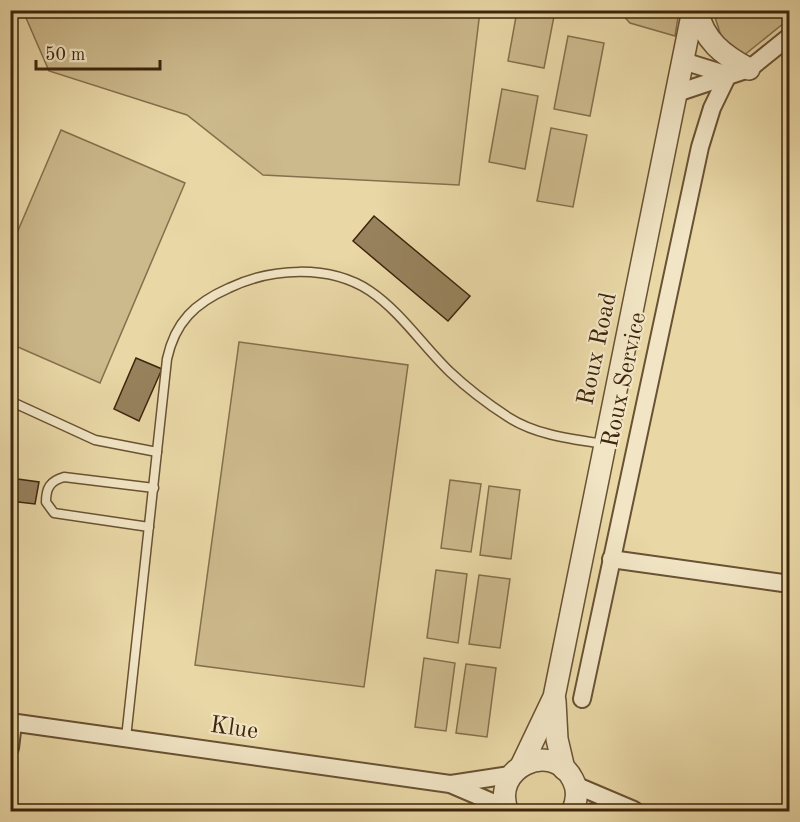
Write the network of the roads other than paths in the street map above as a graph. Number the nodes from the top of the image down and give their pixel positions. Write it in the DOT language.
graph roads {
  1 [pos="695,10"];
  2 [pos="789,36"];
  3 [pos="683,61"];
  4 [pos="749,69"];
  5 [pos="728,75"];
  6 [pos="677,93"];
  7 [pos="10,401"];
  8 [pos="604,445"];
  9 [pos="157,452"];
  10 [pos="154,488"];
  11 [pos="149,527"];
  12 [pos="611,559"];
  13 [pos="789,584"];
  14 [pos="555,698"];
  15 [pos="582,699"];
  16 [pos="12,722"];
  17 [pos="126,738"];
  18 [pos="10,747"];
  19 [pos="516,770"];
  20 [pos="570,777"];
  21 [pos="450,784"];
  22 [pos="507,810"];
  23 [pos="639,811"];
  24 [pos="572,812"];
  25 [pos="593,812"];
  1 -- 3 [label="street, Roux Road"];
  1 -- 4 [label="street"];
  2 -- 4 [label="street"];
  3 -- 5 [label="street"];
  3 -- 6 [label="street, Roux Road"];
  4 -- 5 [label="street"];
  5 -- 6 [label="street"];
  5 -- 12 [label="street, Roux Service"];
  6 -- 8 [label="street, Roux Road"];
  7 -- 9 [label="lane"];
  8 -- 9 [label="lane"];
  8 -- 14 [label="street, Roux Road"];
  9 -- 10 [label="lane"];
  10 -- 11 [label="lane"];
  10 -- 11 [label="lane"];
  11 -- 17 [label="lane"];
  12 -- 13 [label="street"];
  12 -- 15 [label="street, Roux Service"];
  14 -- 19 [label="street, Roux Road"];
  14 -- 20 [label="street, Roux Road"];
  16 -- 17 [label="street, Klue"];
  16 -- 18 [label="street"];
  17 -- 21 [label="street, Klue"];
  19 -- 20 [label="street"];
  19 -- 21 [label="street, Klue"];
  19 -- 22 [label="street, Roux Road"];
  20 -- 23 [label="street"];
  20 -- 24 [label="street, Roux Road"];
  21 -- 22 [label="street, Klue"];
  23 -- 25 [label="street"];
}
